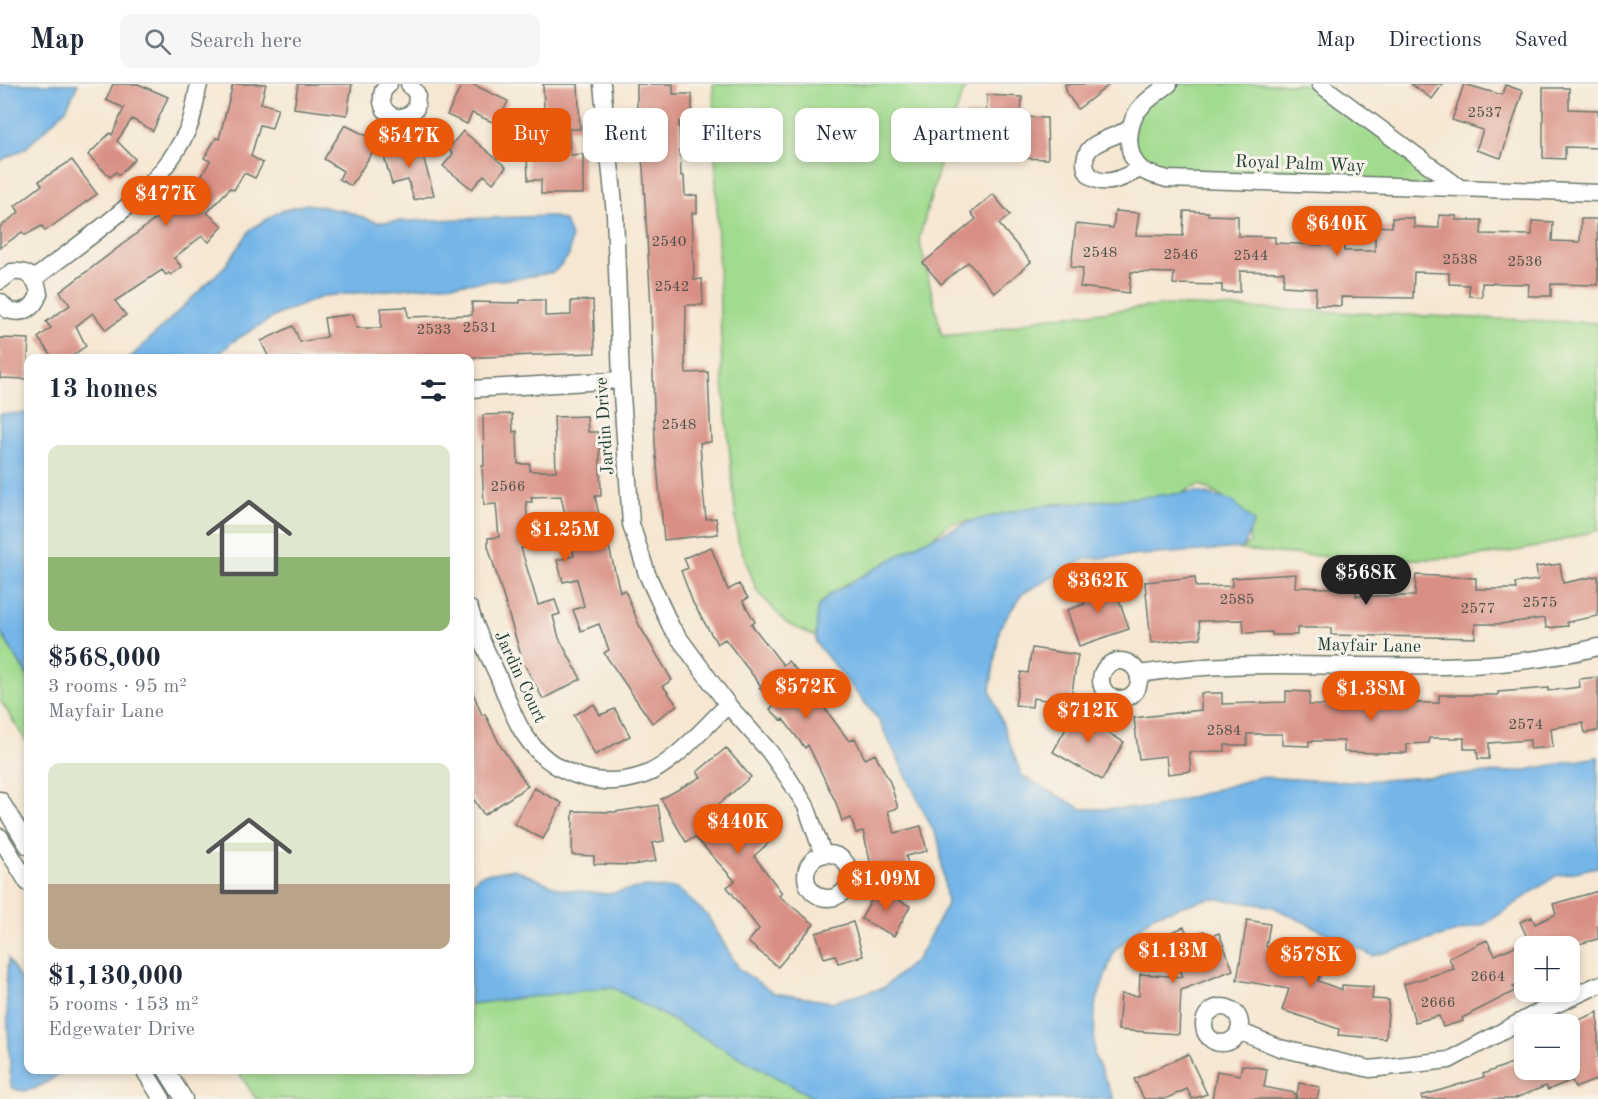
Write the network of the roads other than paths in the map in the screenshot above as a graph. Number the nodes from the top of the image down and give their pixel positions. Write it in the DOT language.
graph roads {
  1 [pos="199,84"];
  2 [pos="389,84"];
  3 [pos="602,84"];
  4 [pos="1170,84"];
  5 [pos="1320,84"];
  6 [pos="413,85"];
  7 [pos="1128,130"];
  8 [pos="1140,169"];
  9 [pos="1460,188"];
  10 [pos="1598,193"];
  11 [pos="34,279"];
  12 [pos="0,281"];
  13 [pos="0,302"];
  14 [pos="621,380"];
  15 [pos="474,389"];
  16 [pos="474,618"];
  17 [pos="1598,647"];
  18 [pos="1139,674"];
  19 [pos="728,705"];
  20 [pos="0,800"];
  21 [pos="0,837"];
  22 [pos="24,839"];
  23 [pos="823,854"];
  24 [pos="24,876"];
  25 [pos="1598,986"];
  26 [pos="1239,1031"];
  27 [pos="146,1074"];
  28 [pos="168,1074"];
  29 [pos="162,1099"];
  30 [pos="184,1099"];
  1 -- 11 [label="street"];
  2 -- 6 [label="street"];
  3 -- 14 [label="street, Jardin Drive"];
  4 -- 7 [label="street"];
  5 -- 9 [label="street"];
  7 -- 8 [label="street"];
  7 -- 8 [label="street"];
  8 -- 9 [label="street, Royal Palm Way"];
  9 -- 10 [label="street, Royal Palm Way"];
  11 -- 12 [label="street"];
  11 -- 13 [label="street"];
  14 -- 15 [label="street"];
  14 -- 19 [label="street, Jardin Drive"];
  16 -- 19 [label="street, Jardin Court"];
  17 -- 18 [label="street, Mayfair Lane"];
  19 -- 23 [label="street, Jardin Drive"];
  20 -- 22 [label="street"];
  21 -- 24 [label="street"];
  25 -- 26 [label="street"];
  27 -- 29 [label="street"];
  28 -- 30 [label="street"];
}
